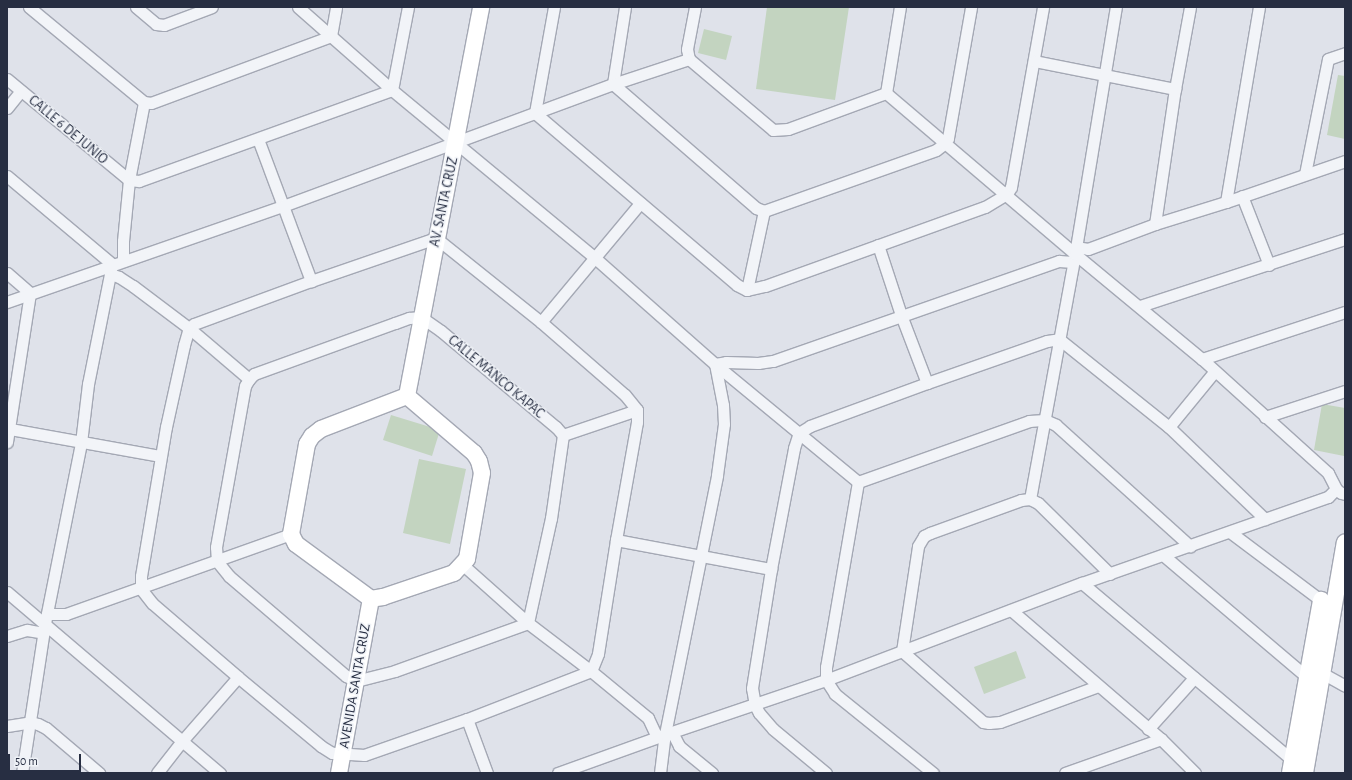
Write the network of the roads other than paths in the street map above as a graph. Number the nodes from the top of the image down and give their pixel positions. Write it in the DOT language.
graph roads {
  1 [pos="29,7"];
  2 [pos="136,7"];
  3 [pos="212,7"];
  4 [pos="298,7"];
  5 [pos="336,7"];
  6 [pos="408,7"];
  7 [pos="481,7"];
  8 [pos="554,7"];
  9 [pos="626,7"];
  10 [pos="695,7"];
  11 [pos="900,7"];
  12 [pos="971,7"];
  13 [pos="1043,7"];
  14 [pos="1116,7"];
  15 [pos="1190,7"];
  16 [pos="1259,7"];
  17 [pos="331,36"];
  18 [pos="1345,53"];
  19 [pos="689,59"];
  20 [pos="1034,61"];
  21 [pos="1104,75"];
  22 [pos="7,79"];
  23 [pos="613,84"];
  24 [pos="1175,89"];
  25 [pos="392,90"];
  26 [pos="21,91"];
  27 [pos="886,93"];
  28 [pos="144,102"];
  29 [pos="7,108"];
  30 [pos="535,113"];
  31 [pos="258,139"];
  32 [pos="456,144"];
  33 [pos="944,144"];
  34 [pos="1345,161"];
  35 [pos="1306,174"];
  36 [pos="7,176"];
  37 [pos="129,180"];
  38 [pos="1007,194"];
  39 [pos="1242,196"];
  40 [pos="1226,202"];
  41 [pos="640,203"];
  42 [pos="283,206"];
  43 [pos="764,211"];
  44 [pos="1155,224"];
  45 [pos="436,238"];
  46 [pos="1345,239"];
  47 [pos="878,245"];
  48 [pos="1075,254"];
  49 [pos="595,258"];
  50 [pos="123,260"];
  51 [pos="1269,265"];
  52 [pos="111,269"];
  53 [pos="7,273"];
  54 [pos="311,281"];
  55 [pos="747,290"];
  56 [pos="30,293"];
  57 [pos="7,302"];
  58 [pos="1140,306"];
  59 [pos="1345,312"];
  60 [pos="901,315"];
  61 [pos="421,317"];
  62 [pos="541,322"];
  63 [pos="189,328"];
  64 [pos="1059,339"];
  65 [pos="1202,359"];
  66 [pos="715,364"];
  67 [pos="1215,371"];
  68 [pos="249,379"];
  69 [pos="927,383"];
  70 [pos="1345,391"];
  71 [pos="407,396"];
  72 [pos="637,410"];
  73 [pos="1265,417"];
  74 [pos="1045,420"];
  75 [pos="1169,427"];
  76 [pos="10,429"];
  77 [pos="799,433"];
  78 [pos="563,435"];
  79 [pos="7,442"];
  80 [pos="81,443"];
  81 [pos="160,456"];
  82 [pos="858,482"];
  83 [pos="1340,491"];
  84 [pos="1030,499"];
  85 [pos="1265,519"];
  86 [pos="1230,532"];
  87 [pos="291,534"];
  88 [pos="616,540"];
  89 [pos="1345,542"];
  90 [pos="1190,546"];
  91 [pos="700,555"];
  92 [pos="1163,555"];
  93 [pos="216,561"];
  94 [pos="463,565"];
  95 [pos="771,569"];
  96 [pos="1110,574"];
  97 [pos="1082,584"];
  98 [pos="141,589"];
  99 [pos="7,592"];
  100 [pos="1341,593"];
  101 [pos="371,599"];
  102 [pos="1327,605"];
  103 [pos="1011,610"];
  104 [pos="528,622"];
  105 [pos="45,623"];
  106 [pos="7,636"];
  107 [pos="902,652"];
  108 [pos="592,671"];
  109 [pos="1322,673"];
  110 [pos="238,677"];
  111 [pos="1307,677"];
  112 [pos="1194,678"];
  113 [pos="826,680"];
  114 [pos="356,681"];
  115 [pos="1098,686"];
  116 [pos="1345,686"];
  117 [pos="755,705"];
  118 [pos="467,718"];
  119 [pos="30,722"];
  120 [pos="7,726"];
  121 [pos="1148,729"];
  122 [pos="665,734"];
  123 [pos="1161,739"];
  124 [pos="182,741"];
  125 [pos="342,755"];
  126 [pos="1291,767"];
  127 [pos="22,773"];
  128 [pos="99,773"];
  129 [pos="157,773"];
  130 [pos="220,773"];
  131 [pos="339,773"];
  132 [pos="487,773"];
  133 [pos="558,773"];
  134 [pos="660,773"];
  135 [pos="712,773"];
  136 [pos="826,773"];
  137 [pos="933,773"];
  138 [pos="1065,773"];
  139 [pos="1196,773"];
  140 [pos="1306,773"];
  1 -- 28 [label="street"];
  2 -- 3 [label="street"];
  4 -- 17 [label="street"];
  5 -- 17 [label="street"];
  6 -- 25 [label="street"];
  7 -- 32 [label="street, AV. SANTA CRUZ"];
  8 -- 30 [label="street"];
  9 -- 23 [label="street"];
  10 -- 19 [label="street"];
  11 -- 27 [label="street"];
  12 -- 33 [label="street"];
  13 -- 20 [label="street"];
  14 -- 21 [label="street"];
  15 -- 24 [label="street"];
  16 -- 40 [label="street"];
  17 -- 25 [label="street"];
  17 -- 28 [label="street"];
  18 -- 35 [label="street"];
  19 -- 23 [label="street"];
  19 -- 27 [label="street"];
  20 -- 21 [label="street"];
  20 -- 38 [label="street"];
  21 -- 24 [label="street"];
  21 -- 48 [label="street"];
  22 -- 26 [label="street, CALLE 6 DE JUNIO"];
  23 -- 30 [label="street"];
  23 -- 43 [label="street"];
  24 -- 44 [label="street"];
  25 -- 31 [label="street"];
  25 -- 32 [label="street"];
  26 -- 29 [label="street"];
  26 -- 37 [label="street, CALLE 6 DE JUNIO"];
  27 -- 33 [label="street"];
  28 -- 37 [label="street"];
  30 -- 32 [label="street"];
  30 -- 41 [label="street"];
  31 -- 37 [label="street"];
  31 -- 42 [label="street"];
  32 -- 42 [label="street"];
  32 -- 45 [label="street, AV. SANTA CRUZ"];
  32 -- 49 [label="street"];
  33 -- 38 [label="street"];
  33 -- 43 [label="street"];
  34 -- 35 [label="street"];
  35 -- 39 [label="street"];
  36 -- 52 [label="street"];
  37 -- 50 [label="street"];
  38 -- 47 [label="street"];
  38 -- 48 [label="street"];
  39 -- 40 [label="street"];
  39 -- 51 [label="street"];
  40 -- 44 [label="street"];
  41 -- 49 [label="street"];
  41 -- 55 [label="street"];
  42 -- 50 [label="street"];
  42 -- 54 [label="street"];
  43 -- 55 [label="street"];
  44 -- 48 [label="street"];
  45 -- 54 [label="street"];
  45 -- 61 [label="street, AV. SANTA CRUZ"];
  45 -- 62 [label="street"];
  46 -- 51 [label="street"];
  47 -- 55 [label="street"];
  47 -- 60 [label="street"];
  48 -- 58 [label="street"];
  48 -- 60 [label="street"];
  48 -- 64 [label="street"];
  49 -- 62 [label="street"];
  49 -- 66 [label="street"];
  50 -- 52 [label="street"];
  51 -- 58 [label="street"];
  52 -- 56 [label="street"];
  52 -- 63 [label="street"];
  52 -- 80 [label="street"];
  53 -- 56 [label="street"];
  54 -- 63 [label="street"];
  56 -- 57 [label="street"];
  56 -- 76 [label="street"];
  58 -- 65 [label="street"];
  59 -- 65 [label="street"];
  60 -- 66 [label="street"];
  60 -- 69 [label="street"];
  61 -- 68 [label="street"];
  61 -- 71 [label="street, AV. SANTA CRUZ"];
  61 -- 78 [label="street, CALLE MANCO KAPAC"];
  62 -- 72 [label="street"];
  63 -- 68 [label="street"];
  63 -- 81 [label="street"];
  64 -- 69 [label="street"];
  64 -- 74 [label="street"];
  64 -- 75 [label="street"];
  65 -- 67 [label="street"];
  66 -- 77 [label="street"];
  66 -- 91 [label="street"];
  67 -- 73 [label="street"];
  67 -- 75 [label="street"];
  68 -- 93 [label="street"];
  69 -- 77 [label="street"];
  70 -- 73 [label="street"];
  71 -- 87 [label="street"];
  71 -- 94 [label="street"];
  72 -- 78 [label="street"];
  72 -- 88 [label="street"];
  73 -- 83 [label="street"];
  74 -- 82 [label="street"];
  74 -- 84 [label="street"];
  74 -- 90 [label="street"];
  75 -- 85 [label="street"];
  76 -- 79 [label="street"];
  76 -- 80 [label="street"];
  77 -- 82 [label="street"];
  77 -- 95 [label="street"];
  78 -- 104 [label="street"];
  80 -- 81 [label="street"];
  80 -- 105 [label="street"];
  81 -- 98 [label="street"];
  82 -- 113 [label="street"];
  83 -- 85 [label="street"];
  84 -- 96 [label="street"];
  84 -- 107 [label="street"];
  85 -- 86 [label="street"];
  86 -- 90 [label="street"];
  86 -- 102 [label="street"];
  87 -- 93 [label="street"];
  87 -- 101 [label="street"];
  88 -- 91 [label="street"];
  88 -- 108 [label="street"];
  89 -- 100 [label="street"];
  90 -- 92 [label="street"];
  91 -- 95 [label="street"];
  91 -- 122 [label="street"];
  92 -- 96 [label="street"];
  92 -- 111 [label="street"];
  93 -- 98 [label="street"];
  93 -- 114 [label="street"];
  94 -- 101 [label="street"];
  94 -- 104 [label="street"];
  95 -- 117 [label="street"];
  96 -- 97 [label="street"];
  97 -- 103 [label="street"];
  97 -- 112 [label="street"];
  98 -- 105 [label="street"];
  98 -- 110 [label="street"];
  99 -- 105 [label="street"];
  100 -- 102 [label="street"];
  101 -- 114 [label="street, AVENIDA SANTA CRUZ"];
  102 -- 109 [label="street"];
  102 -- 111 [label="street"];
  103 -- 107 [label="street"];
  103 -- 115 [label="street"];
  104 -- 108 [label="street"];
  104 -- 114 [label="street"];
  105 -- 106 [label="street"];
  105 -- 119 [label="street"];
  105 -- 124 [label="street"];
  107 -- 113 [label="street"];
  107 -- 115 [label="street"];
  108 -- 118 [label="street"];
  108 -- 122 [label="street"];
  109 -- 116 [label="street"];
  109 -- 140 [label="street"];
  110 -- 124 [label="street"];
  110 -- 125 [label="street"];
  111 -- 126 [label="street"];
  112 -- 121 [label="street"];
  112 -- 126 [label="street"];
  113 -- 117 [label="street"];
  113 -- 137 [label="street"];
  114 -- 125 [label="street, AVENIDA SANTA CRUZ"];
  115 -- 121 [label="street"];
  117 -- 122 [label="street"];
  117 -- 136 [label="street"];
  118 -- 125 [label="street"];
  118 -- 132 [label="street"];
  119 -- 120 [label="street"];
  119 -- 127 [label="street"];
  119 -- 128 [label="street"];
  121 -- 123 [label="street"];
  122 -- 133 [label="street"];
  122 -- 134 [label="street"];
  122 -- 135 [label="street"];
  123 -- 138 [label="street"];
  123 -- 139 [label="street"];
  124 -- 129 [label="street"];
  124 -- 130 [label="street"];
  125 -- 131 [label="street, AVENIDA SANTA CRUZ"];
}
